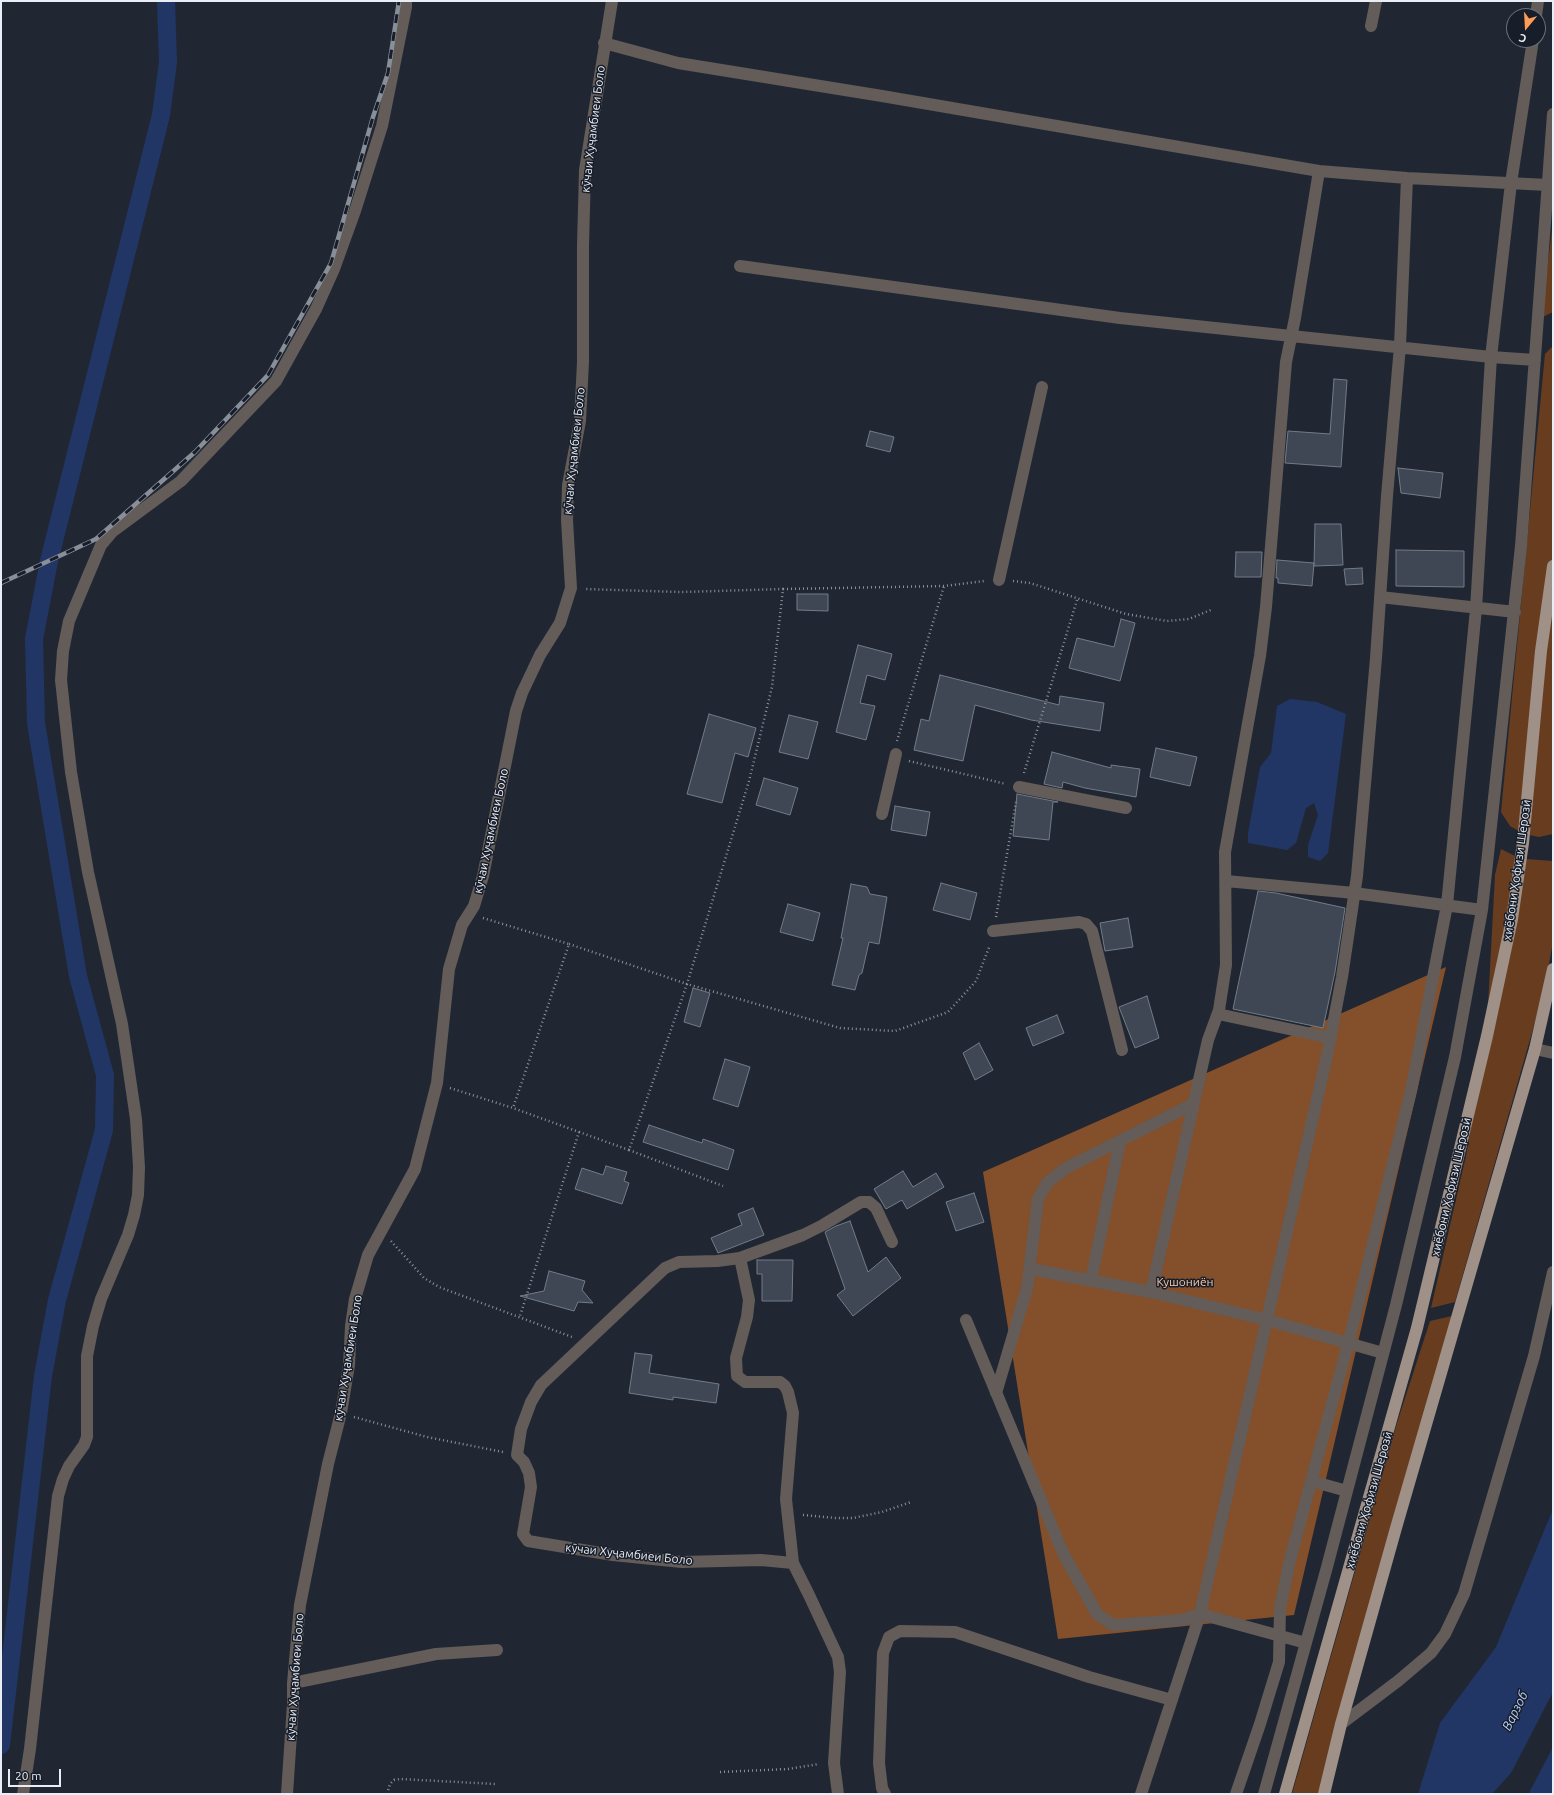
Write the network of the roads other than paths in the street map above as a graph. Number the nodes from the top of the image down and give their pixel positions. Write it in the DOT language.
graph roads {
  1 [pos="406,1"];
  2 [pos="612,1"];
  3 [pos="1376,1"];
  4 [pos="1371,26"];
  5 [pos="604,43"];
  6 [pos="1532,48"];
  7 [pos="1553,114"];
  8 [pos="1319,171"];
  9 [pos="1407,178"];
  10 [pos="1511,183"];
  11 [pos="1548,185"];
  12 [pos="740,266"];
  13 [pos="1291,336"];
  14 [pos="1400,346"];
  15 [pos="1491,357"];
  16 [pos="1535,360"];
  17 [pos="1042,387"];
  18 [pos="1553,566"];
  19 [pos="999,580"];
  20 [pos="1380,596"];
  21 [pos="1476,609"];
  22 [pos="1514,612"];
  23 [pos="896,754"];
  24 [pos="1019,787"];
  25 [pos="1126,808"];
  26 [pos="882,814"];
  27 [pos="1226,881"];
  28 [pos="1354,893"];
  29 [pos="1447,905"];
  30 [pos="1482,910"];
  31 [pos="993,931"];
  32 [pos="1553,969"];
  33 [pos="1218,1014"];
  34 [pos="1331,1038"];
  35 [pos="1535,1049"];
  36 [pos="1122,1050"];
  37 [pos="1553,1053"];
  38 [pos="1193,1104"];
  39 [pos="1120,1141"];
  40 [pos="892,1242"];
  41 [pos="740,1258"];
  42 [pos="1030,1269"];
  43 [pos="1553,1272"];
  44 [pos="1091,1280"];
  45 [pos="1151,1292"];
  46 [pos="966,1320"];
  47 [pos="1267,1320"];
  48 [pos="1348,1344"];
  49 [pos="1383,1354"];
  50 [pos="996,1393"];
  51 [pos="1311,1481"];
  52 [pos="1347,1490"];
  53 [pos="793,1563"];
  54 [pos="1200,1614"];
  55 [pos="1281,1636"];
  56 [pos="1306,1643"];
  57 [pos="496,1650"];
  58 [pos="292,1683"];
  59 [pos="1172,1700"];
  60 [pos="1341,1724"];
  61 [pos="23,1794"];
  62 [pos="287,1794"];
  63 [pos="838,1794"];
  64 [pos="885,1794"];
  65 [pos="1141,1794"];
  66 [pos="1236,1794"];
  67 [pos="1264,1794"];
  68 [pos="1285,1794"];
  69 [pos="1324,1794"];
  1 -- 61 [label="street"];
  2 -- 5 [label="street, кӯчаи Хуҷамбиеи Боло"];
  3 -- 4 [label="street"];
  5 -- 8 [label="street"];
  5 -- 58 [label="street, кӯчаи Хуҷамбиеи Боло"];
  6 -- 10 [label="street"];
  7 -- 11 [label="street"];
  8 -- 9 [label="street"];
  8 -- 13 [label="street"];
  9 -- 10 [label="street"];
  9 -- 14 [label="street"];
  10 -- 11 [label="street"];
  10 -- 15 [label="street"];
  11 -- 16 [label="street"];
  12 -- 13 [label="street"];
  13 -- 14 [label="street"];
  13 -- 27 [label="street"];
  14 -- 15 [label="street"];
  14 -- 20 [label="street"];
  15 -- 16 [label="street"];
  15 -- 21 [label="street"];
  16 -- 22 [label="street"];
  17 -- 19 [label="street"];
  18 -- 68 [label="main road, хиёбони Ҳофизи Шерозӣ"];
  20 -- 21 [label="street"];
  20 -- 28 [label="street"];
  21 -- 22 [label="street"];
  21 -- 29 [label="street"];
  22 -- 30 [label="street"];
  23 -- 26 [label="street"];
  24 -- 25 [label="street"];
  27 -- 28 [label="street"];
  27 -- 33 [label="street"];
  28 -- 29 [label="street"];
  28 -- 34 [label="street"];
  29 -- 30 [label="street"];
  29 -- 48 [label="street"];
  30 -- 49 [label="street"];
  31 -- 36 [label="street"];
  32 -- 35 [label="main road"];
  33 -- 34 [label="street"];
  33 -- 38 [label="street"];
  34 -- 47 [label="street"];
  35 -- 37 [label="street"];
  35 -- 60 [label="main road"];
  38 -- 39 [label="street"];
  38 -- 45 [label="street"];
  39 -- 42 [label="street"];
  39 -- 44 [label="street"];
  40 -- 41 [label="street"];
  41 -- 53 [label="street"];
  41 -- 53 [label="street, кӯчаи Хуҷамбиеи Боло"];
  42 -- 44 [label="street"];
  42 -- 50 [label="street"];
  43 -- 60 [label="street"];
  44 -- 45 [label="street"];
  45 -- 47 [label="street"];
  46 -- 50 [label="street"];
  47 -- 48 [label="street"];
  47 -- 54 [label="street"];
  48 -- 49 [label="street"];
  48 -- 51 [label="street"];
  49 -- 52 [label="street"];
  50 -- 54 [label="street"];
  51 -- 52 [label="street"];
  51 -- 55 [label="street"];
  52 -- 56 [label="street"];
  53 -- 63 [label="street"];
  54 -- 55 [label="street"];
  54 -- 59 [label="street"];
  55 -- 56 [label="street"];
  55 -- 66 [label="street"];
  56 -- 67 [label="street"];
  57 -- 58 [label="street"];
  58 -- 62 [label="street, кӯчаи Хуҷамбиеи Боло"];
  59 -- 64 [label="street"];
  59 -- 65 [label="street"];
  60 -- 69 [label="main road"];
}
